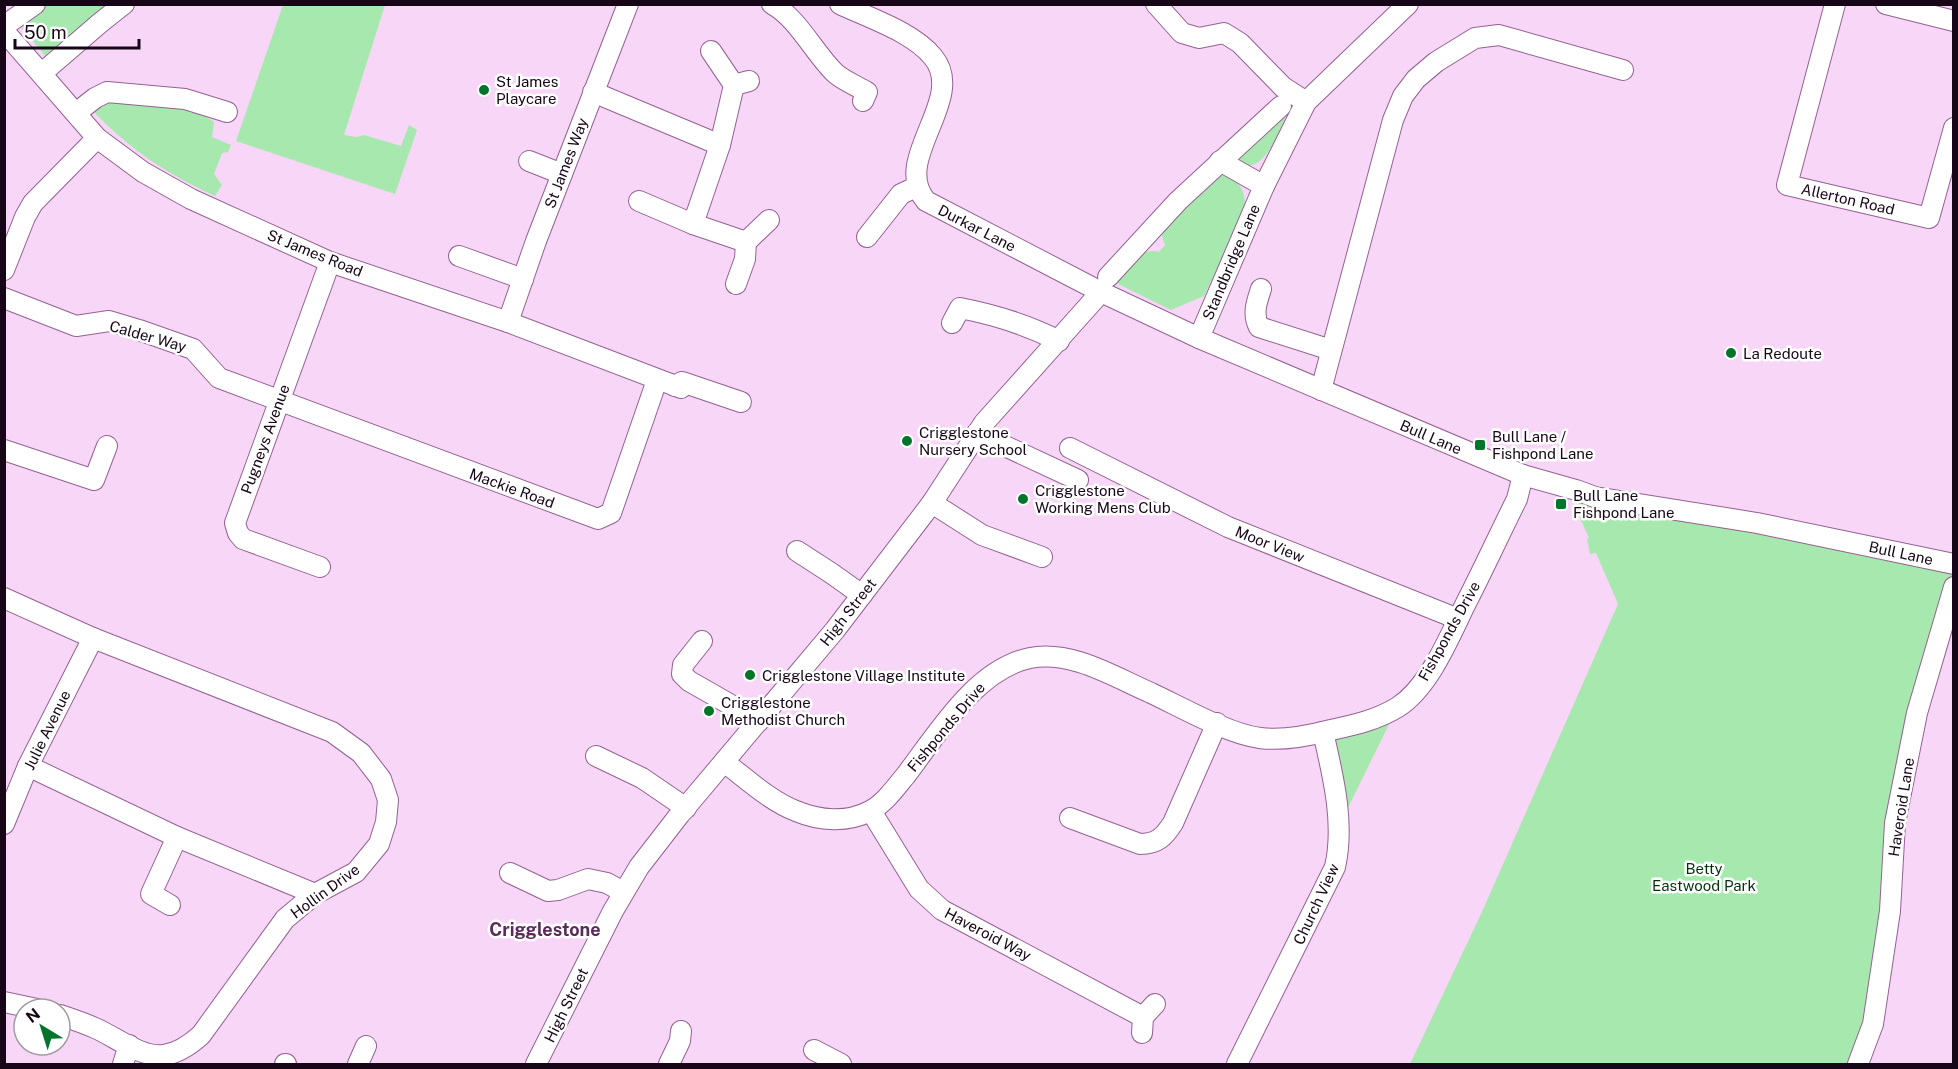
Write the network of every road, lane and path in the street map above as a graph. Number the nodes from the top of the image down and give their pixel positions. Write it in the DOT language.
graph roads {
  1 [pos="36,4"];
  2 [pos="124,4"];
  3 [pos="628,4"];
  4 [pos="840,4"];
  5 [pos="1156,4"];
  6 [pos="1408,4"];
  7 [pos="1835,4"];
  8 [pos="1886,4"];
  9 [pos="776,5"];
  10 [pos="1953,21"];
  11 [pos="4,26"];
  12 [pos="4,31"];
  13 [pos="711,51"];
  14 [pos="1623,70"];
  15 [pos="42,73"];
  16 [pos="593,92"];
  17 [pos="863,101"];
  18 [pos="1306,102"];
  19 [pos="1281,106"];
  20 [pos="227,112"];
  21 [pos="76,113"];
  22 [pos="1953,128"];
  23 [pos="98,138"];
  24 [pos="720,145"];
  25 [pos="529,161"];
  26 [pos="1220,161"];
  27 [pos="562,174"];
  28 [pos="1264,186"];
  29 [pos="916,187"];
  30 [pos="639,201"];
  31 [pos="769,220"];
  32 [pos="693,224"];
  33 [pos="867,237"];
  34 [pos="746,242"];
  35 [pos="459,256"];
  36 [pos="330,262"];
  37 [pos="4,270"];
  38 [pos="523,279"];
  39 [pos="736,284"];
  40 [pos="1104,285"];
  41 [pos="1261,289"];
  42 [pos="4,298"];
  43 [pos="508,322"];
  44 [pos="952,323"];
  45 [pos="1198,338"];
  46 [pos="1059,341"];
  47 [pos="1331,350"];
  48 [pos="671,385"];
  49 [pos="1321,390"];
  50 [pos="279,402"];
  51 [pos="741,402"];
  52 [pos="977,433"];
  53 [pos="107,446"];
  54 [pos="1083,449"];
  55 [pos="4,450"];
  56 [pos="1523,475"];
  57 [pos="1078,480"];
  58 [pos="932,503"];
  59 [pos="797,551"];
  60 [pos="1042,557"];
  61 [pos="1953,564"];
  62 [pos="320,567"];
  63 [pos="1953,588"];
  64 [pos="862,595"];
  65 [pos="4,598"];
  66 [pos="1458,619"];
  67 [pos="93,638"];
  68 [pos="702,641"];
  69 [pos="759,721"];
  70 [pos="1217,723"];
  71 [pos="1323,732"];
  72 [pos="596,756"];
  73 [pos="724,762"];
  74 [pos="28,766"];
  75 [pos="686,808"];
  76 [pos="872,810"];
  77 [pos="1068,817"];
  78 [pos="4,824"];
  79 [pos="177,837"];
  80 [pos="510,873"];
  81 [pos="623,892"];
  82 [pos="315,894"];
  83 [pos="170,905"];
  84 [pos="1146,1018"];
  85 [pos="72,1019"];
  86 [pos="681,1031"];
  87 [pos="129,1045"];
  88 [pos="814,1050"];
  89 [pos="123,1065"];
  90 [pos="537,1065"];
  91 [pos="669,1065"];
  92 [pos="841,1065"];
  93 [pos="1237,1065"];
  94 [pos="1858,1065"];
  1 -- 11 [label="street"];
  2 -- 15 [label="street"];
  3 -- 16 [label="street, St James Way"];
  4 -- 29 [label="street"];
  5 -- 18 [label="street"];
  6 -- 18 [label="street, Standbridge Lane"];
  7 -- 22 [label="street, Allerton Road"];
  8 -- 10 [label="street"];
  9 -- 17 [label="street"];
  12 -- 15 [label="street, St James Road"];
  13 -- 24 [label="street"];
  14 -- 47 [label="street"];
  15 -- 21 [label="street, St James Road"];
  16 -- 24 [label="street"];
  16 -- 27 [label="street, St James Way"];
  18 -- 28 [label="street, Standbridge Lane"];
  19 -- 26 [label="street"];
  20 -- 21 [label="street"];
  21 -- 23 [label="street, St James Road"];
  23 -- 36 [label="street, St James Road"];
  23 -- 37 [label="street"];
  24 -- 32 [label="street"];
  25 -- 27 [label="street"];
  26 -- 28 [label="street, Standbridge Lane"];
  26 -- 40 [label="street"];
  27 -- 38 [label="street, St James Way"];
  28 -- 45 [label="street, Standbridge Lane"];
  29 -- 33 [label="street"];
  29 -- 40 [label="street, Durkar Lane"];
  30 -- 32 [label="street"];
  31 -- 34 [label="street"];
  32 -- 34 [label="street"];
  34 -- 39 [label="street"];
  35 -- 38 [label="street"];
  36 -- 43 [label="street, St James Road"];
  36 -- 50 [label="street, Pugneys Avenue"];
  38 -- 43 [label="street, St James Way"];
  40 -- 45 [label="street, Bull Lane"];
  40 -- 46 [label="street, High Street"];
  41 -- 47 [label="street"];
  42 -- 50 [label="street, Calder Way"];
  43 -- 48 [label="street, St James Road"];
  44 -- 46 [label="street"];
  45 -- 49 [label="street, Bull Lane"];
  46 -- 52 [label="street, High Street"];
  47 -- 49 [label="street"];
  48 -- 50 [label="street, Mackie Road"];
  48 -- 51 [label="street, St James Road"];
  49 -- 56 [label="street, Bull Lane"];
  50 -- 62 [label="street, Pugneys Avenue"];
  52 -- 57 [label="street"];
  52 -- 58 [label="street, High Street"];
  53 -- 55 [label="street"];
  54 -- 66 [label="street, Moor View"];
  56 -- 61 [label="street, Bull Lane"];
  56 -- 66 [label="street, Fishponds Drive"];
  58 -- 60 [label="street"];
  58 -- 64 [label="street, High Street"];
  59 -- 64 [label="street"];
  63 -- 94 [label="street, Haveroid Lane"];
  64 -- 69 [label="street, High Street"];
  65 -- 67 [label="street, Hollin Drive"];
  66 -- 71 [label="street, Fishponds Drive"];
  67 -- 74 [label="street, Julie Avenue"];
  67 -- 82 [label="street, Hollin Drive"];
  68 -- 69 [label="street"];
  69 -- 73 [label="street, High Street"];
  70 -- 71 [label="street, Fishponds Drive"];
  70 -- 76 [label="street, Fishponds Drive"];
  70 -- 77 [label="street"];
  71 -- 93 [label="street, Church View"];
  72 -- 75 [label="street"];
  73 -- 75 [label="street, High Street"];
  73 -- 76 [label="street, Fishponds Drive"];
  74 -- 78 [label="street, Julie Avenue"];
  74 -- 79 [label="street"];
  75 -- 81 [label="street, High Street"];
  76 -- 84 [label="street, Haveroid Way"];
  79 -- 82 [label="street"];
  79 -- 83 [label="street"];
  80 -- 81 [label="street"];
  81 -- 90 [label="street, High Street"];
  82 -- 87 [label="street, Hollin Drive"];
  85 -- 87 [label="street, Hollin Drive"];
  86 -- 91 [label="street"];
  87 -- 89 [label="street"];
  88 -- 92 [label="street"];
}
